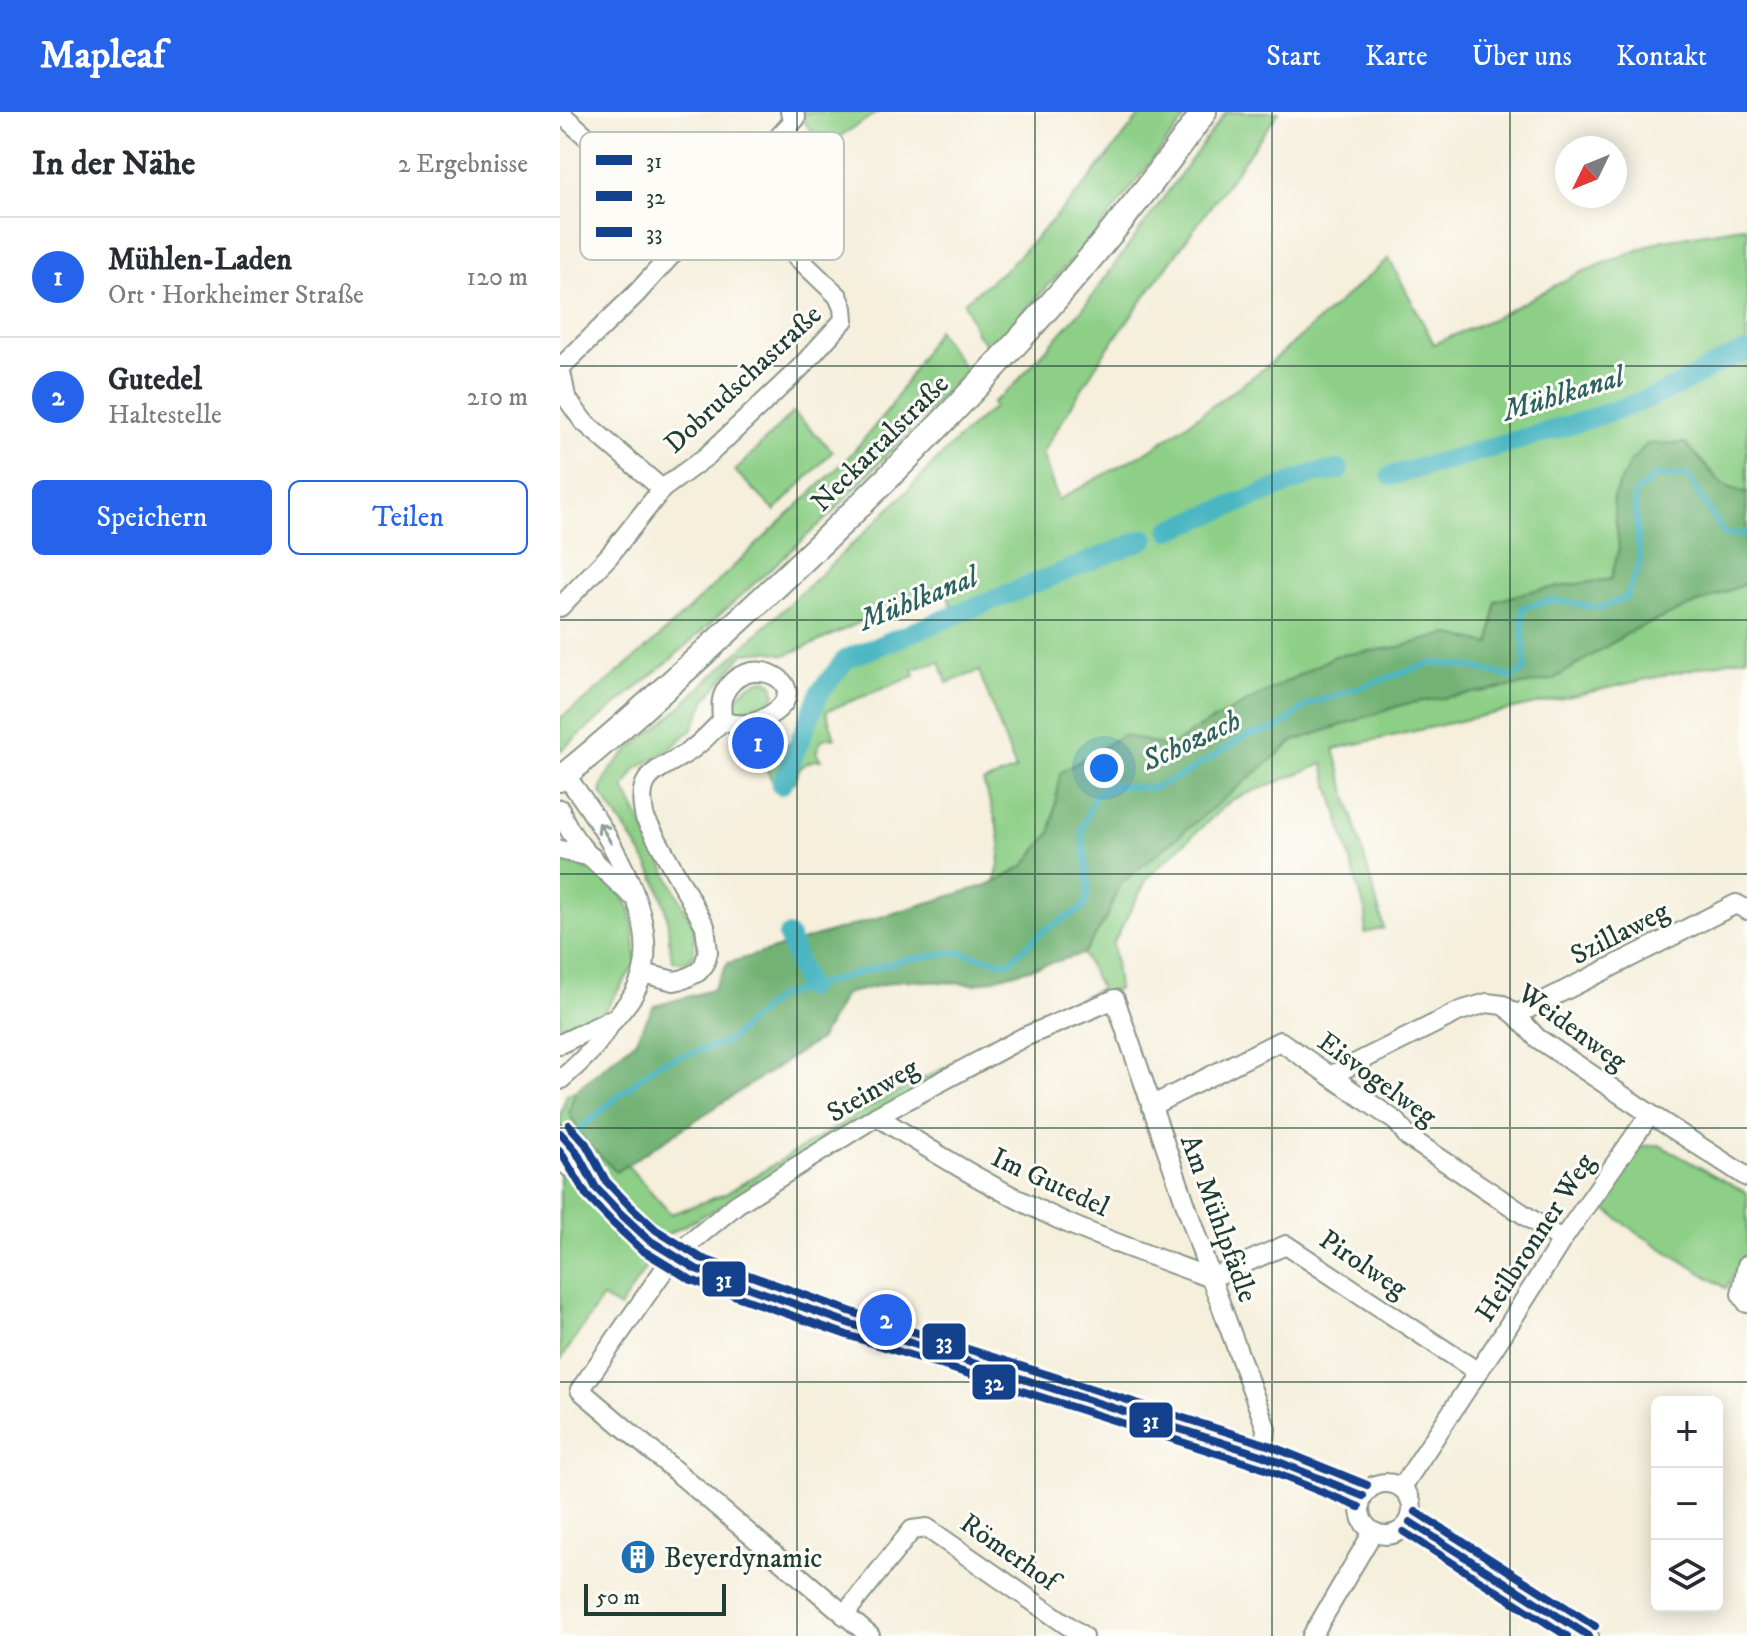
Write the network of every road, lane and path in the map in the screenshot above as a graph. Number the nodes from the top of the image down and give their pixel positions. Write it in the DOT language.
graph roads {
  1 [pos="790,112"];
  2 [pos="1204,112"];
  3 [pos="560,113"];
  4 [pos="581,132"];
  5 [pos="783,132"];
  6 [pos="667,260"];
  7 [pos="800,260"];
  8 [pos="560,367"];
  9 [pos="662,489"];
  10 [pos="560,607"];
  11 [pos="722,721"];
  12 [pos="562,782"];
  13 [pos="560,809"];
  14 [pos="560,850"];
  15 [pos="592,857"];
  16 [pos="633,897"];
  17 [pos="1747,910"];
  18 [pos="643,973"];
  19 [pos="1115,999"];
  20 [pos="1516,1015"];
  21 [pos="616,1016"];
  22 [pos="562,1044"];
  23 [pos="1330,1076"];
  24 [pos="560,1080"];
  25 [pos="1151,1106"];
  26 [pos="1650,1114"];
  27 [pos="877,1116"];
  28 [pos="560,1133"];
  29 [pos="568,1155"];
  30 [pos="1747,1177"];
  31 [pos="1562,1240"];
  32 [pos="673,1257"];
  33 [pos="1747,1265"];
  34 [pos="1211,1278"];
  35 [pos="1747,1303"];
  36 [pos="1478,1372"];
  37 [pos="1264,1456"];
  38 [pos="1402,1487"];
  39 [pos="1363,1496"];
  40 [pos="1410,1522"];
  41 [pos="1373,1532"];
  42 [pos="844,1615"];
  43 [pos="870,1636"];
  44 [pos="1083,1636"];
  45 [pos="1312,1636"];
  46 [pos="1589,1636"];
  1 -- 5 [label="street"];
  2 -- 12 [label="main road, Neckartalstraße"];
  3 -- 4 [label="street"];
  6 -- 8 [label="street"];
  7 -- 9 [label="street, Dobrudschastraße"];
  8 -- 9 [label="street"];
  9 -- 10 [label="street, Dobrudschastraße"];
  11 -- 18 [label="street"];
  16 -- 12 [label="street, one-way"];
  13 -- 15 [label="street"];
  14 -- 15 [label="street"];
  15 -- 16 [label="street"];
  16 -- 18 [label="street"];
  17 -- 20 [label="street, Szillaweg"];
  18 -- 21 [label="street"];
  19 -- 25 [label="street, Am Mühlpfädle"];
  19 -- 27 [label="street, Steinweg"];
  20 -- 23 [label="street, Weidenweg"];
  20 -- 26 [label="street, Weidenweg"];
  21 -- 22 [label="street"];
  21 -- 24 [label="street"];
  23 -- 25 [label="street, Eisvogelweg"];
  23 -- 31 [label="street, Eisvogelweg"];
  25 -- 34 [label="street, Am Mühlpfädle"];
  26 -- 30 [label="street"];
  26 -- 31 [label="street, Heilbronner Weg"];
  27 -- 32 [label="street, Steinweg"];
  27 -- 34 [label="street, Im Gutedel"];
  28 -- 29 [label="street"];
  29 -- 32 [label="street"];
  31 -- 36 [label="street, Heilbronner Weg"];
  32 -- 37 [label="street"];
  32 -- 42 [label="street, Steinweg"];
  33 -- 35 [label="street"];
  34 -- 36 [label="street, Pirolweg"];
  34 -- 37 [label="street, Am Mühlpfädle"];
  36 -- 38 [label="street, Heilbronner Weg"];
  37 -- 39 [label="street"];
  38 -- 39 [label="street"];
  38 -- 40 [label="street"];
  39 -- 41 [label="street"];
  40 -- 41 [label="street"];
  40 -- 46 [label="street"];
  41 -- 45 [label="street"];
  42 -- 43 [label="street"];
  42 -- 44 [label="street, Römerhof"];
}
